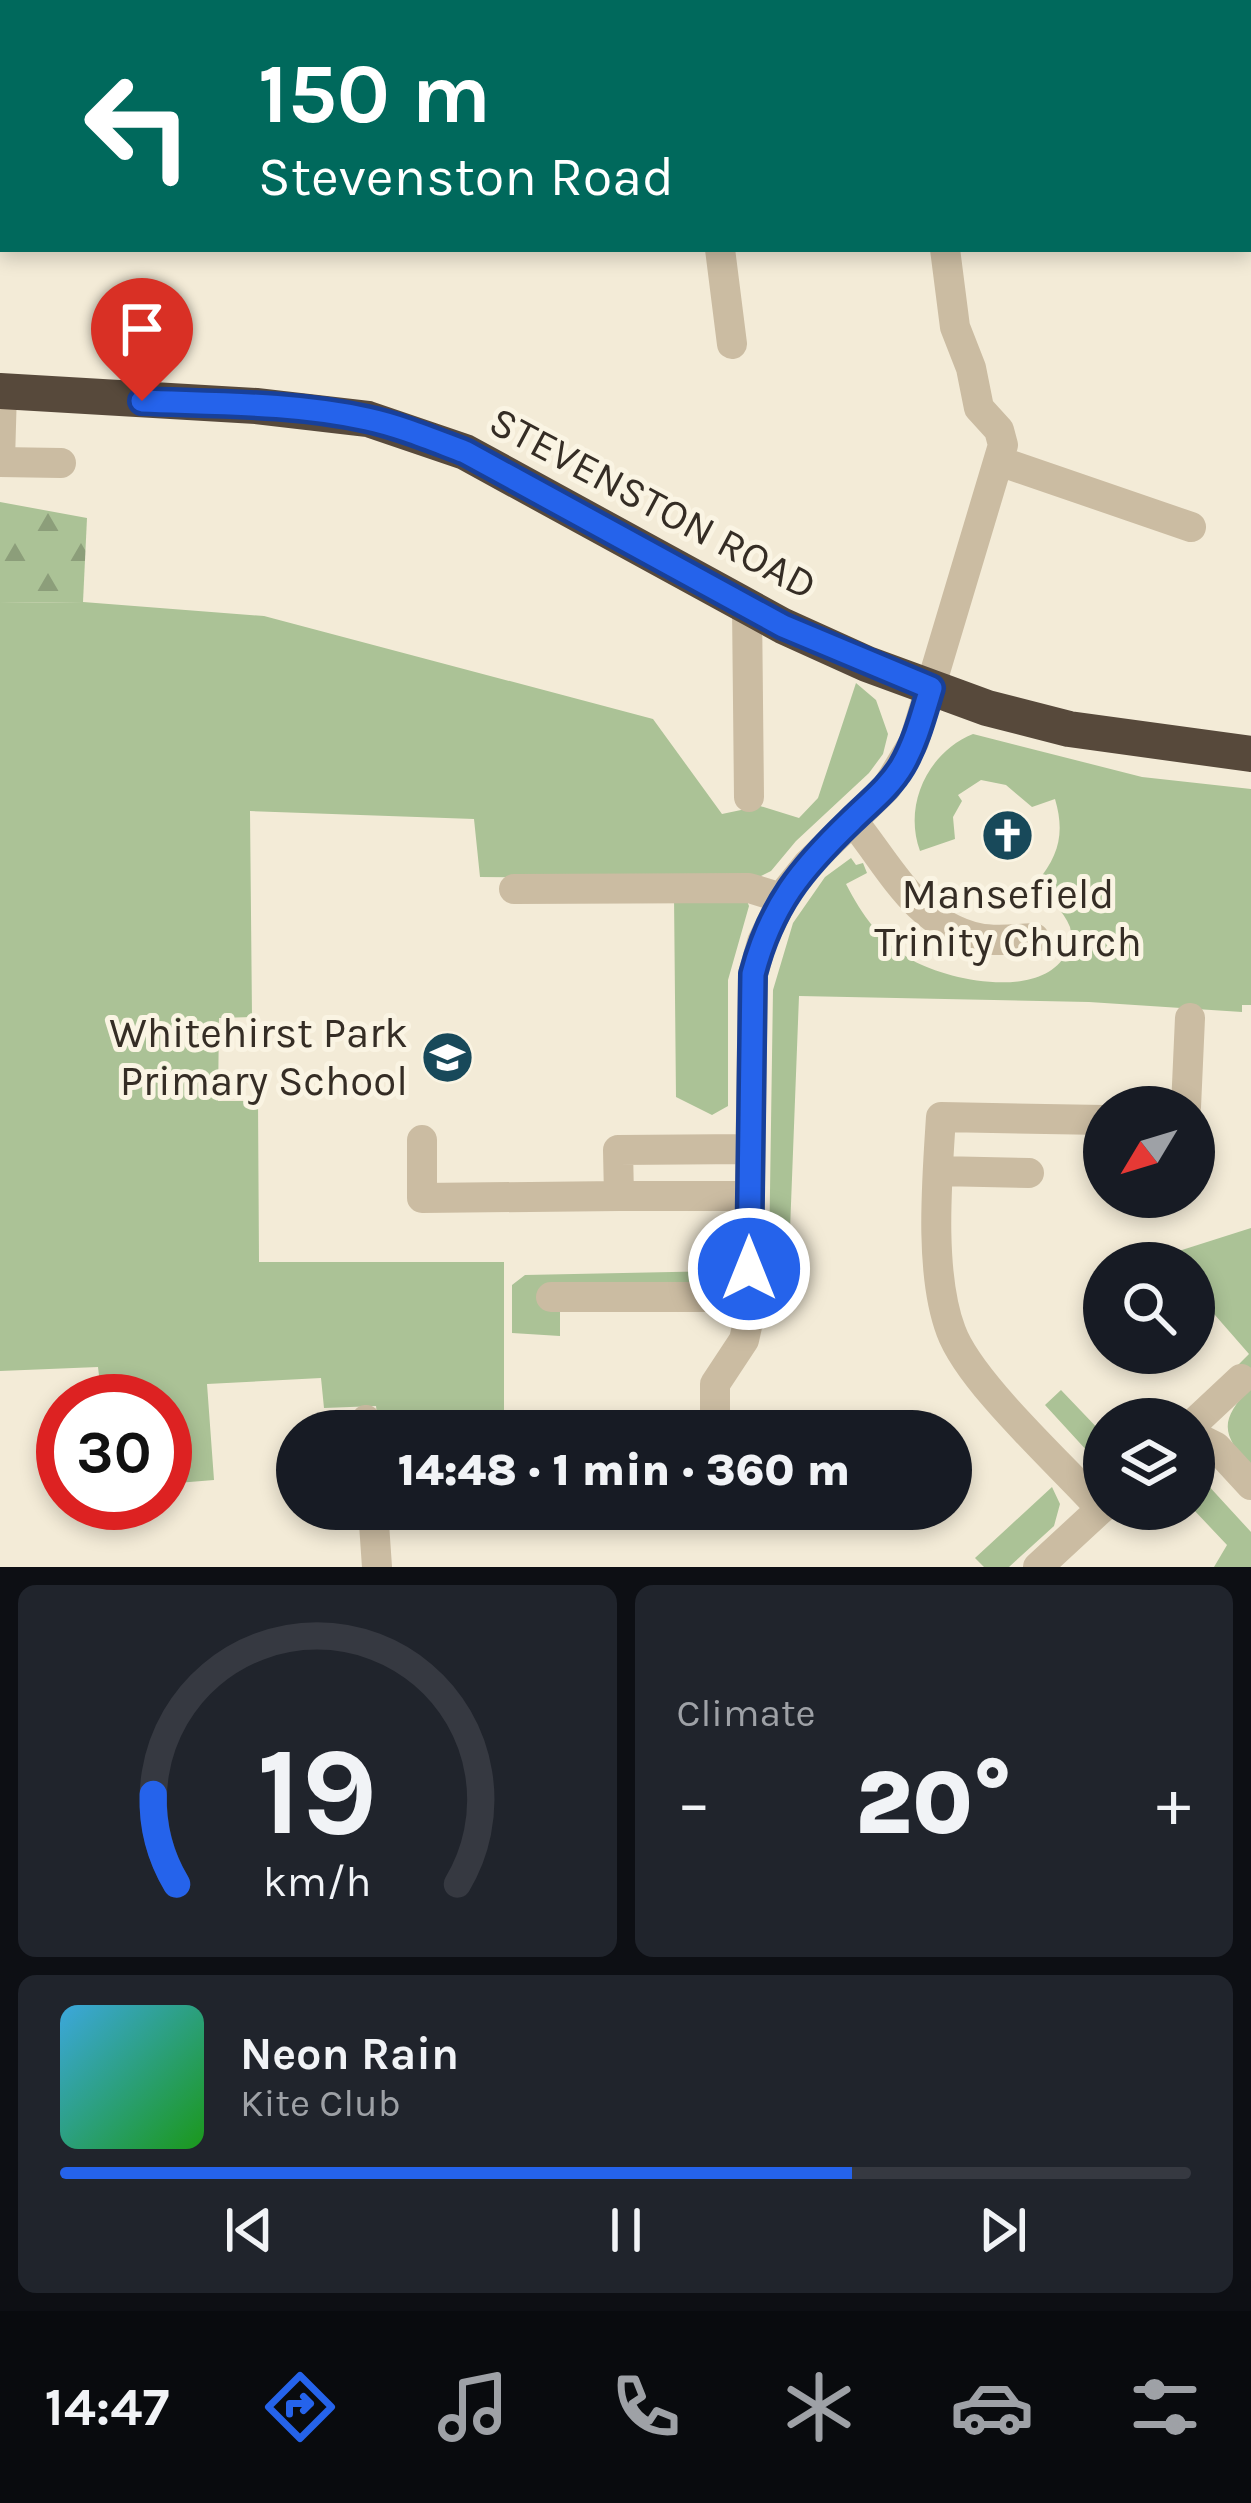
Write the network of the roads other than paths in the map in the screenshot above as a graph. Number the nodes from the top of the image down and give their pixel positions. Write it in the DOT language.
graph roads {
  1 [pos="720,252"];
  2 [pos="945,252"];
  3 [pos="732,344"];
  4 [pos="1,391"];
  5 [pos="0,461"];
  6 [pos="998,461"];
  7 [pos="61,464"];
  8 [pos="1191,527"];
  9 [pos="747,606"];
  10 [pos="931,688"];
  11 [pos="1251,754"];
  12 [pos="749,796"];
  13 [pos="852,820"];
  14 [pos="514,889"];
  15 [pos="782,898"];
  16 [pos="1034,938"];
  17 [pos="1190,1018"];
  18 [pos="1187,1086"];
  19 [pos="1083,1120"];
  20 [pos="422,1140"];
  21 [pos="748,1149"];
  22 [pos="938,1171"];
  23 [pos="1029,1173"];
  24 [pos="619,1196"];
  25 [pos="748,1196"];
  26 [pos="551,1297"];
  27 [pos="748,1297"];
  28 [pos="1241,1379"];
  29 [pos="1215,1403"];
  30 [pos="716,1410"];
  31 [pos="1215,1446"];
  32 [pos="1251,1485"];
  33 [pos="1083,1487"];
  34 [pos="1083,1526"];
  35 [pos="375,1530"];
  36 [pos="377,1567"];
  37 [pos="1038,1567"];
  1 -- 3 [label="street"];
  2 -- 6 [label="street"];
  4 -- 5 [label="street"];
  4 -- 9 [label="highway, STEVENSTON ROAD"];
  5 -- 7 [label="street"];
  6 -- 8 [label="street"];
  6 -- 10 [label="street"];
  9 -- 10 [label="highway, STEVENSTON ROAD"];
  9 -- 12 [label="street"];
  10 -- 11 [label="highway, STEVENSTON ROAD"];
  10 -- 13 [label="street"];
  13 -- 15 [label="street"];
  13 -- 16 [label="street"];
  14 -- 15 [label="street"];
  15 -- 21 [label="street"];
  17 -- 18 [label="street"];
  19 -- 22 [label="street"];
  20 -- 24 [label="street"];
  21 -- 24 [label="street"];
  21 -- 25 [label="street"];
  22 -- 23 [label="street"];
  22 -- 33 [label="street"];
  24 -- 25 [label="street"];
  25 -- 27 [label="street"];
  26 -- 27 [label="street"];
  27 -- 30 [label="street"];
  28 -- 29 [label="street"];
  31 -- 32 [label="street"];
  34 -- 37 [label="street"];
  35 -- 36 [label="street"];
}
